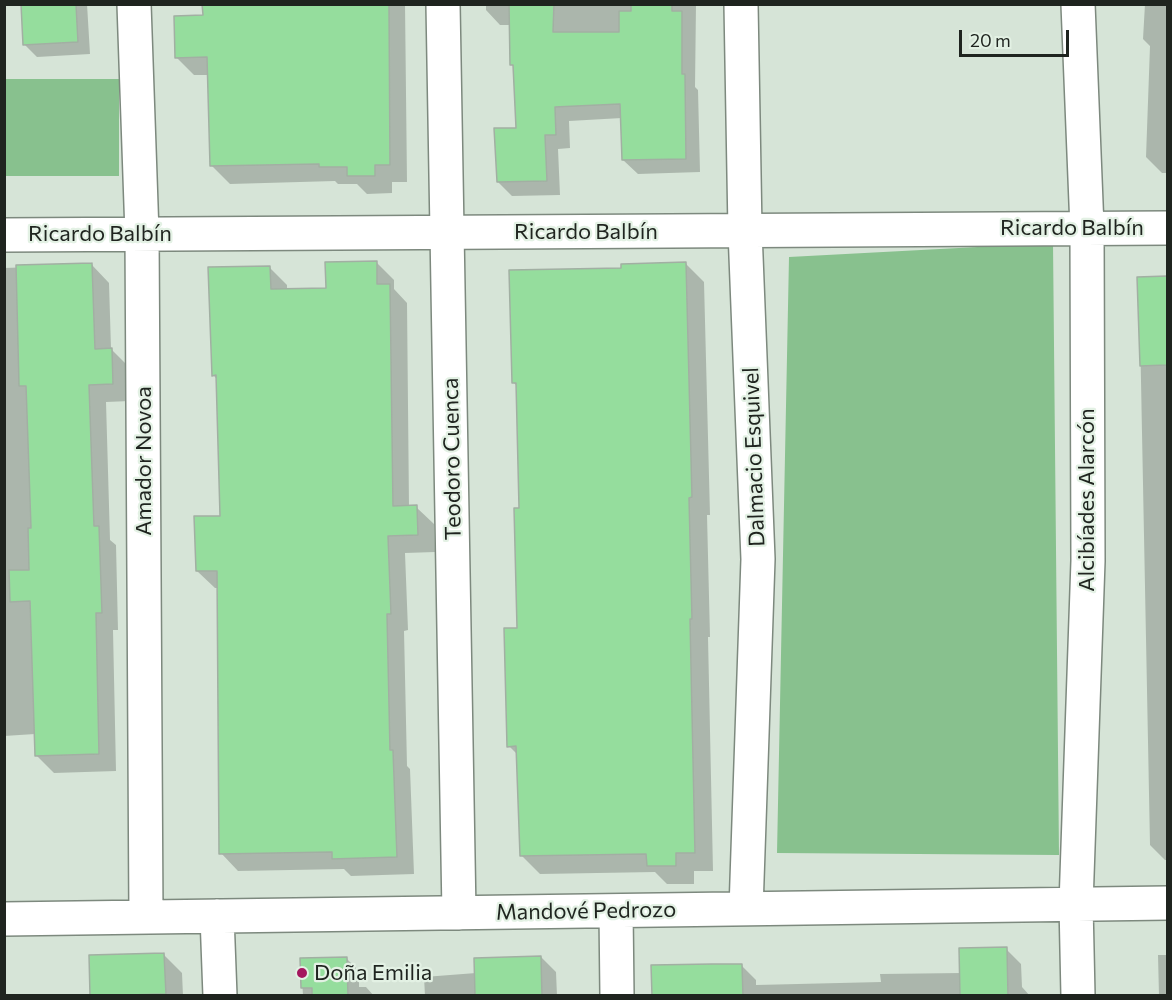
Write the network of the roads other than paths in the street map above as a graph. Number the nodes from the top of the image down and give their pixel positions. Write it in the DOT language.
graph roads {
  1 [pos="134,4"];
  2 [pos="443,4"];
  3 [pos="741,4"];
  4 [pos="1078,4"];
  5 [pos="1087,228"];
  6 [pos="1167,228"];
  7 [pos="745,231"];
  8 [pos="448,232"];
  9 [pos="142,234"];
  10 [pos="4,235"];
  11 [pos="1167,903"];
  12 [pos="1076,904"];
  13 [pos="746,909"];
  14 [pos="616,911"];
  15 [pos="459,913"];
  16 [pos="218,916"];
  17 [pos="146,917"];
  18 [pos="4,919"];
  19 [pos="220,996"];
  20 [pos="617,996"];
  21 [pos="1078,996"];
  1 -- 9 [label="street, Amador Novoa"];
  2 -- 8 [label="street, Teodoro Cuenca"];
  3 -- 7 [label="street, Dalmacio Esquivel"];
  4 -- 5 [label="street, Alcibíades Alarcón"];
  5 -- 6 [label="street, Ricardo Balbín"];
  5 -- 7 [label="street, Ricardo Balbín"];
  5 -- 12 [label="street, Alcibíades Alarcón"];
  7 -- 8 [label="street, Ricardo Balbín"];
  7 -- 13 [label="street, Dalmacio Esquivel"];
  8 -- 9 [label="street, Ricardo Balbín"];
  8 -- 15 [label="street, Teodoro Cuenca"];
  9 -- 10 [label="street, Ricardo Balbín"];
  9 -- 17 [label="street, Amador Novoa"];
  11 -- 12 [label="street, Mandové Pedrozo"];
  12 -- 13 [label="street, Mandové Pedrozo"];
  12 -- 21 [label="street, Alcibíades Alarcón"];
  13 -- 14 [label="street, Mandové Pedrozo"];
  14 -- 15 [label="street, Mandové Pedrozo"];
  14 -- 20 [label="street"];
  15 -- 16 [label="street, Mandové Pedrozo"];
  16 -- 17 [label="street, Mandové Pedrozo"];
  16 -- 19 [label="street"];
  17 -- 18 [label="street, Mandové Pedrozo"];
}
